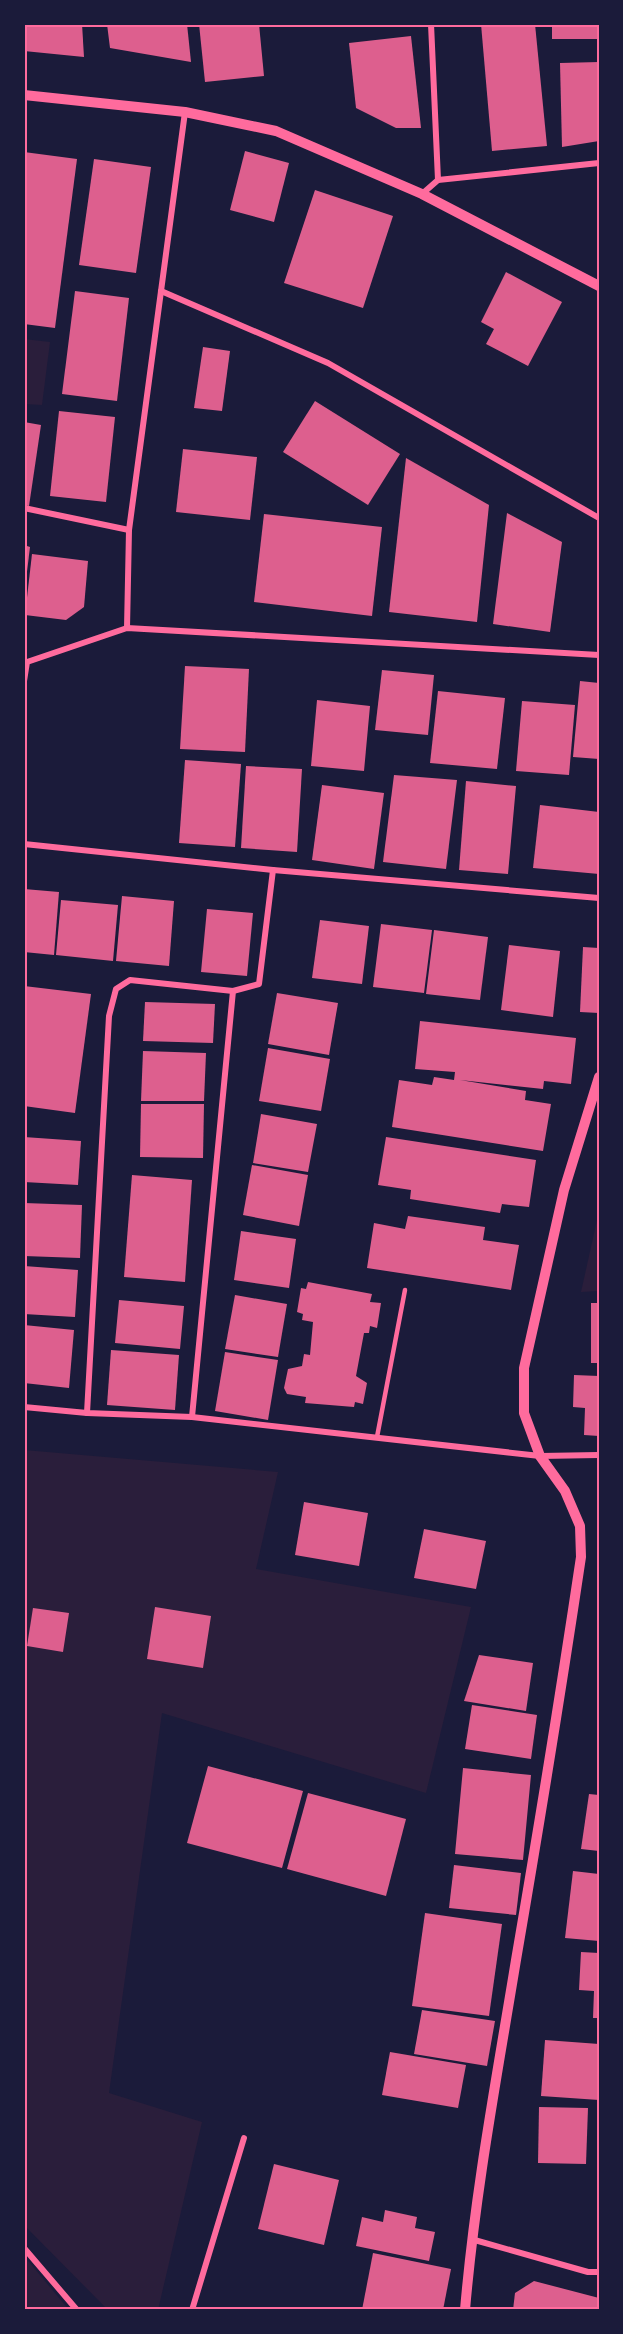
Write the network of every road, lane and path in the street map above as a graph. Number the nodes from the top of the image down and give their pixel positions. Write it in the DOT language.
graph roads {
  1 [pos="431,24"];
  2 [pos="24,95"];
  3 [pos="185,112"];
  4 [pos="599,163"];
  5 [pos="438,180"];
  6 [pos="422,194"];
  7 [pos="599,286"];
  8 [pos="161,291"];
  9 [pos="24,508"];
  10 [pos="599,518"];
  11 [pos="129,530"];
  12 [pos="127,628"];
  13 [pos="599,655"];
  14 [pos="24,681"];
  15 [pos="24,844"];
  16 [pos="273,870"];
  17 [pos="599,898"];
  18 [pos="233,991"];
  19 [pos="599,1077"];
  20 [pos="405,1290"];
  21 [pos="24,1407"];
  22 [pos="87,1413"];
  23 [pos="192,1417"];
  24 [pos="377,1437"];
  25 [pos="599,1455"];
  26 [pos="540,1456"];
  27 [pos="244,2138"];
  28 [pos="471,2239"];
  29 [pos="24,2248"];
  30 [pos="599,2272"];
  31 [pos="77,2310"];
  32 [pos="192,2310"];
  33 [pos="465,2310"];
  1 -- 5 [label="street"];
  2 -- 3 [label="street"];
  3 -- 6 [label="street"];
  3 -- 8 [label="street"];
  4 -- 5 [label="street"];
  5 -- 6 [label="street"];
  6 -- 7 [label="street"];
  8 -- 10 [label="street"];
  8 -- 11 [label="street"];
  9 -- 11 [label="street"];
  11 -- 12 [label="street"];
  12 -- 13 [label="street"];
  12 -- 14 [label="street"];
  15 -- 16 [label="street"];
  16 -- 17 [label="street"];
  16 -- 18 [label="street"];
  18 -- 22 [label="street"];
  18 -- 23 [label="street"];
  19 -- 26 [label="street"];
  20 -- 24 [label="lane"];
  21 -- 22 [label="street"];
  22 -- 23 [label="street"];
  23 -- 24 [label="street"];
  24 -- 26 [label="street"];
  25 -- 26 [label="street"];
  26 -- 28 [label="street"];
  27 -- 32 [label="street"];
  28 -- 30 [label="street"];
  28 -- 33 [label="street"];
  29 -- 31 [label="street"];
}
